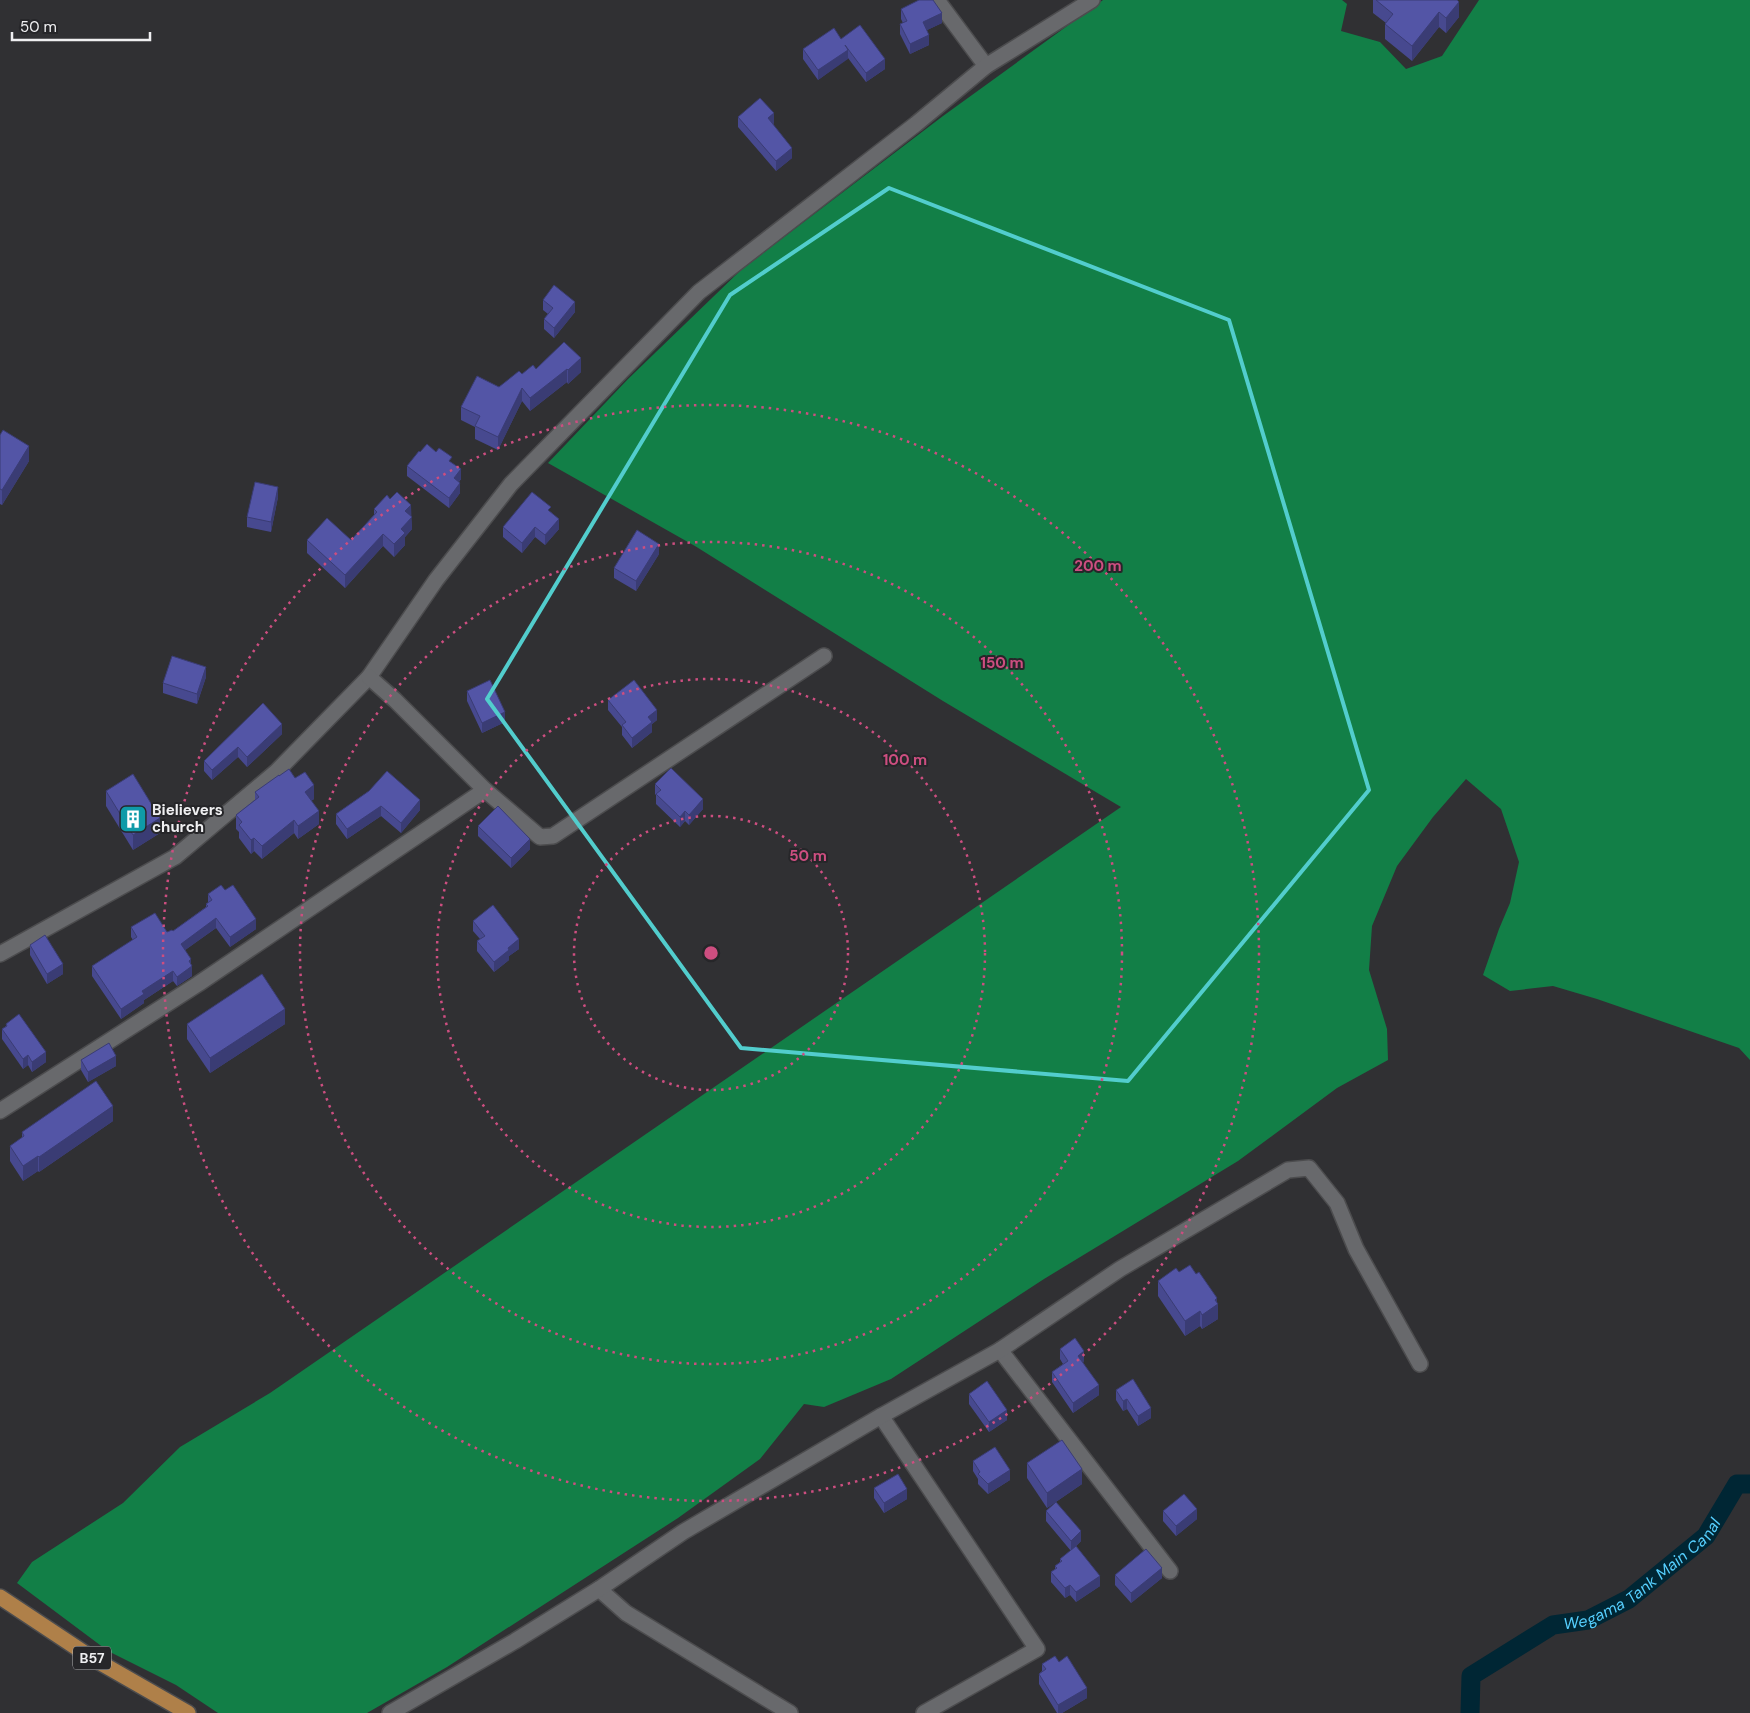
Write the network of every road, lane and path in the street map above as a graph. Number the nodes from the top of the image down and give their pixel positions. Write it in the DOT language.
graph roads {
  1 [pos="937,0"];
  2 [pos="1092,0"];
  3 [pos="986,66"];
  4 [pos="824,656"];
  5 [pos="369,677"];
  6 [pos="486,790"];
  7 [pos="0,954"];
  8 [pos="0,1111"];
  9 [pos="1000,1350"];
  10 [pos="1420,1364"];
  11 [pos="881,1416"];
  12 [pos="1170,1571"];
  13 [pos="599,1589"];
  14 [pos="0,1597"];
  15 [pos="188,1713"];
  16 [pos="390,1713"];
  17 [pos="790,1713"];
  18 [pos="924,1713"];
  1 -- 3 [label="street"];
  2 -- 3 [label="street"];
  3 -- 5 [label="street"];
  4 -- 6 [label="street"];
  5 -- 6 [label="street"];
  5 -- 7 [label="street"];
  6 -- 8 [label="street"];
  9 -- 10 [label="street"];
  9 -- 11 [label="street"];
  9 -- 12 [label="street"];
  11 -- 13 [label="street"];
  11 -- 18 [label="street"];
  13 -- 16 [label="street"];
  13 -- 17 [label="street"];
  14 -- 15 [label="main road, B57"];
}
